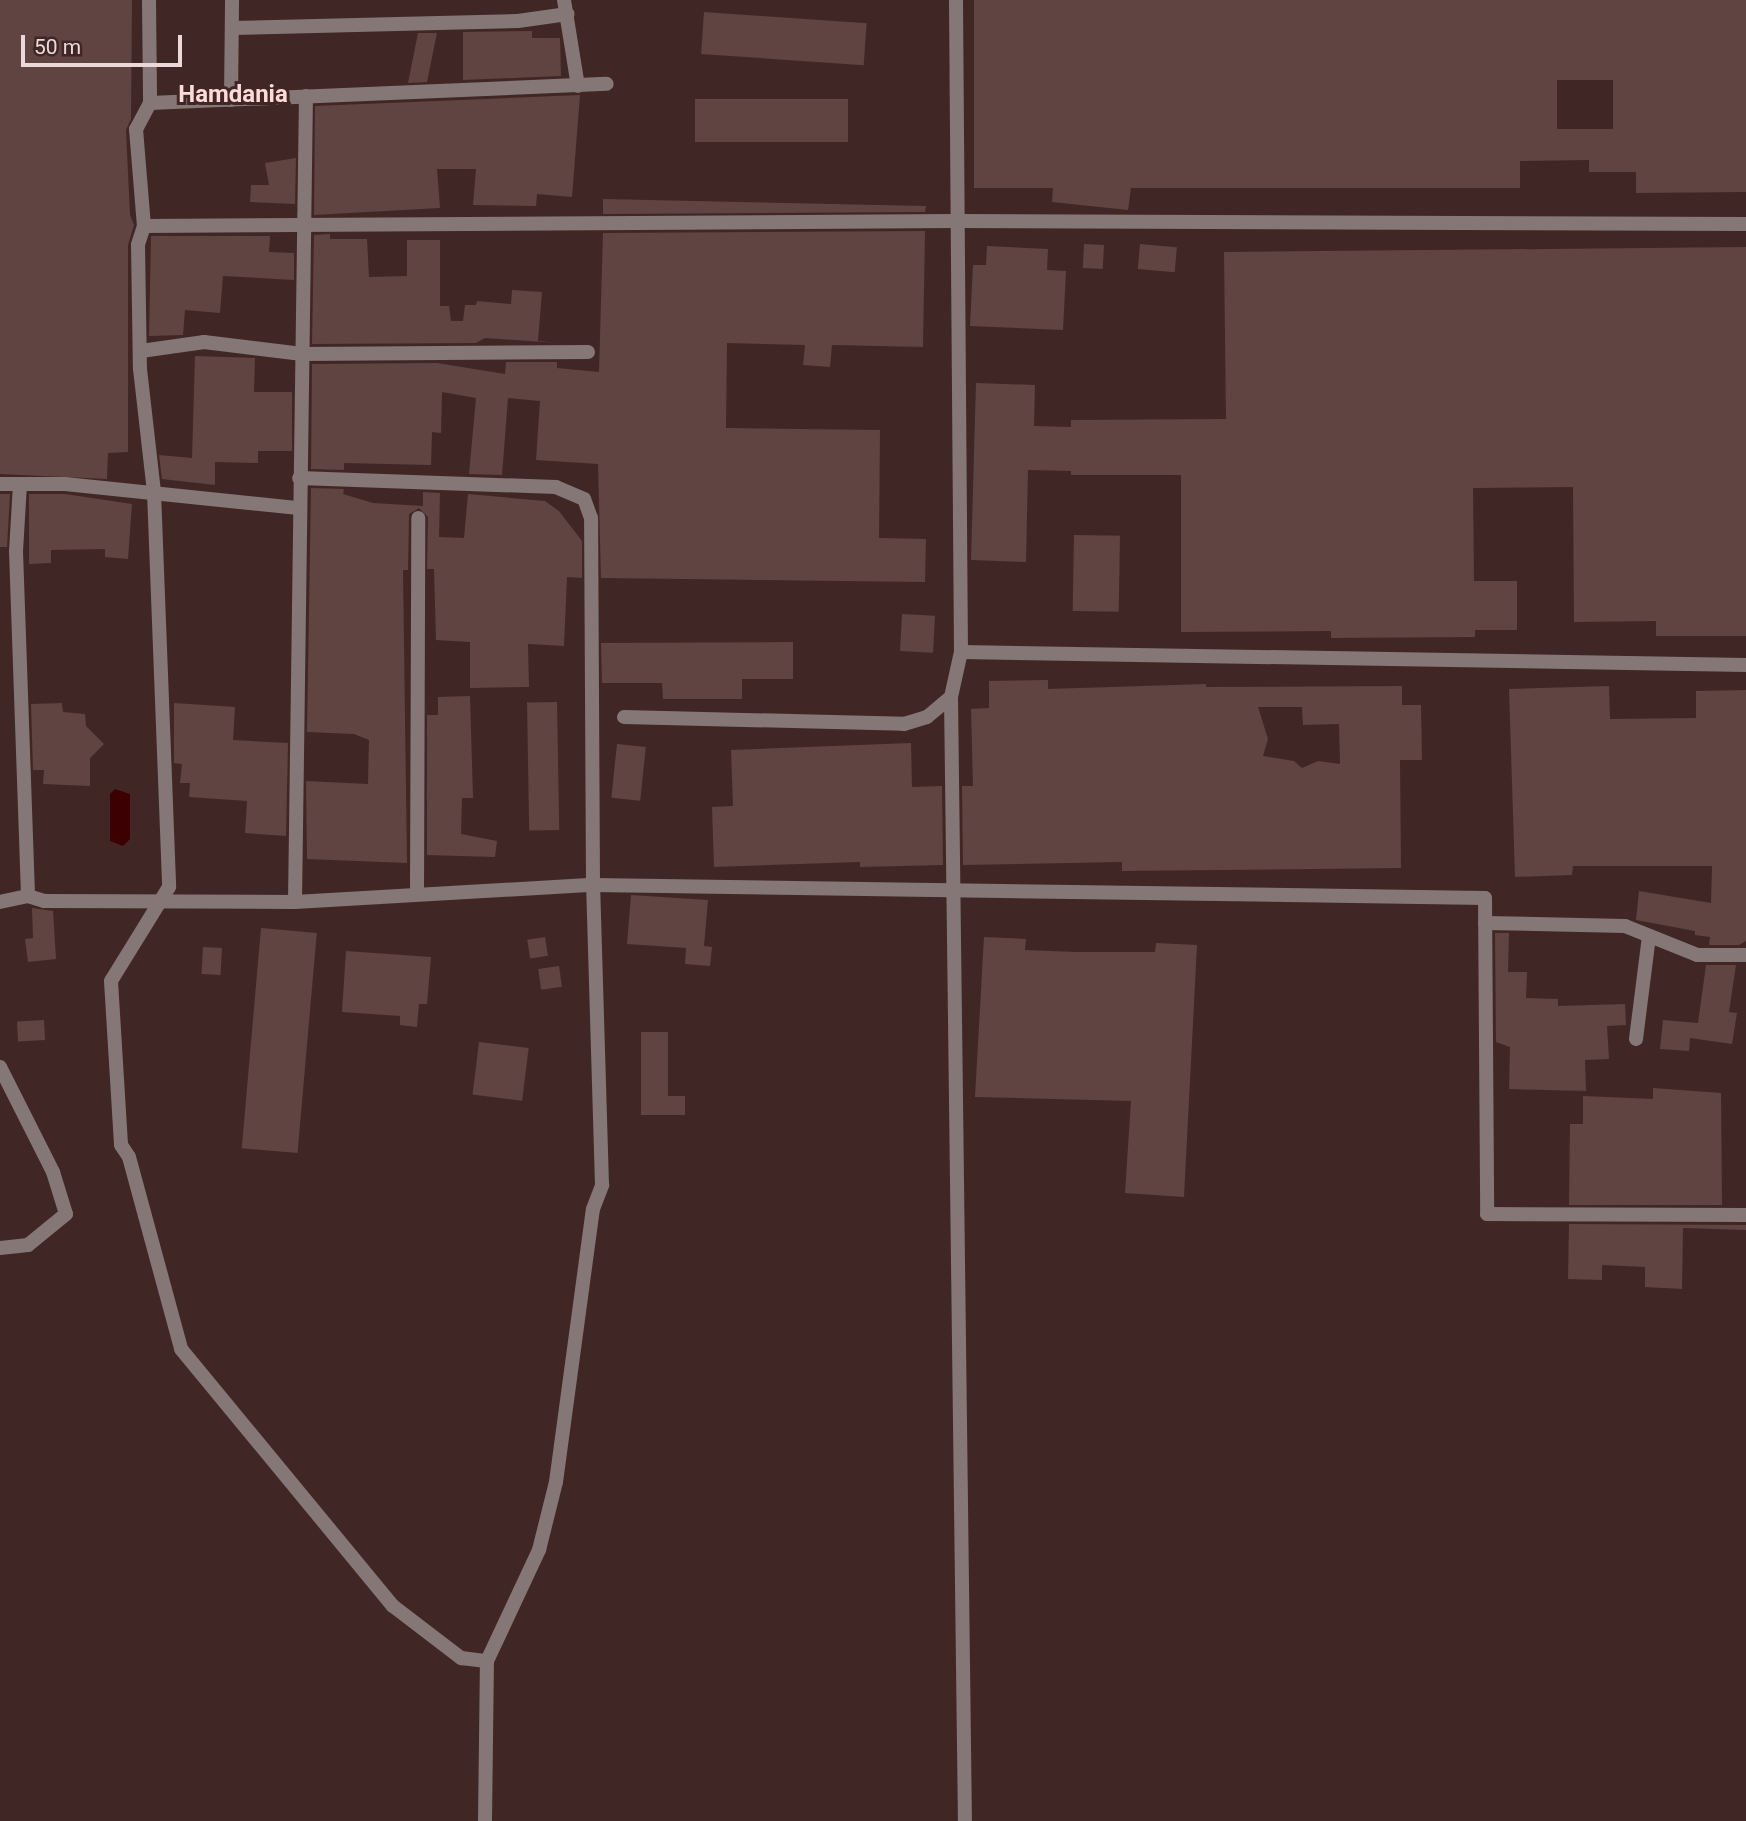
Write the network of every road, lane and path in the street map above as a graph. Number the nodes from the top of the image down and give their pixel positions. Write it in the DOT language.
graph roads {
  1 [pos="149,0"];
  2 [pos="232,0"];
  3 [pos="956,0"];
  4 [pos="566,7"];
  5 [pos="232,28"];
  6 [pos="607,84"];
  7 [pos="578,86"];
  8 [pos="306,96"];
  9 [pos="232,100"];
  10 [pos="150,103"];
  11 [pos="957,221"];
  12 [pos="1746,225"];
  13 [pos="144,226"];
  14 [pos="304,226"];
  15 [pos="141,351"];
  16 [pos="588,352"];
  17 [pos="302,354"];
  18 [pos="299,478"];
  19 [pos="0,484"];
  20 [pos="20,484"];
  21 [pos="155,492"];
  22 [pos="299,508"];
  23 [pos="418,518"];
  24 [pos="961,652"];
  25 [pos="1746,665"];
  26 [pos="951,696"];
  27 [pos="624,717"];
  28 [pos="593,885"];
  29 [pos="955,890"];
  30 [pos="416,894"];
  31 [pos="28,896"];
  32 [pos="0,902"];
  33 [pos="159,902"];
  34 [pos="295,902"];
  35 [pos="1485,923"];
  36 [pos="1649,936"];
  37 [pos="1746,955"];
  38 [pos="1636,1039"];
  39 [pos="0,1067"];
  40 [pos="1746,1215"];
  41 [pos="0,1248"];
  42 [pos="487,1661"];
  43 [pos="485,1821"];
  44 [pos="965,1821"];
  1 -- 10 [label="street"];
  2 -- 5 [label="street"];
  3 -- 11 [label="street"];
  4 -- 5 [label="street"];
  4 -- 7 [label="street"];
  5 -- 9 [label="street"];
  6 -- 7 [label="street"];
  7 -- 8 [label="street"];
  8 -- 9 [label="street"];
  8 -- 14 [label="street"];
  9 -- 10 [label="street"];
  10 -- 13 [label="street"];
  11 -- 12 [label="street"];
  11 -- 14 [label="street"];
  11 -- 24 [label="street"];
  13 -- 14 [label="street"];
  13 -- 15 [label="street"];
  14 -- 17 [label="street"];
  15 -- 17 [label="street"];
  15 -- 21 [label="street"];
  16 -- 17 [label="street"];
  17 -- 18 [label="street"];
  18 -- 22 [label="street"];
  18 -- 28 [label="street"];
  19 -- 20 [label="street"];
  20 -- 21 [label="street"];
  20 -- 31 [label="street"];
  21 -- 22 [label="street"];
  21 -- 33 [label="street"];
  22 -- 34 [label="street"];
  23 -- 30 [label="street"];
  24 -- 25 [label="street"];
  24 -- 26 [label="street"];
  26 -- 27 [label="street"];
  26 -- 29 [label="street"];
  28 -- 29 [label="street"];
  28 -- 30 [label="street"];
  28 -- 42 [label="street"];
  29 -- 35 [label="street"];
  29 -- 44 [label="street"];
  30 -- 34 [label="street"];
  31 -- 32 [label="street"];
  31 -- 33 [label="street"];
  33 -- 34 [label="street"];
  33 -- 42 [label="street"];
  35 -- 36 [label="street"];
  35 -- 40 [label="street"];
  36 -- 37 [label="street"];
  36 -- 38 [label="street"];
  39 -- 41 [label="street"];
  42 -- 43 [label="street"];
}
